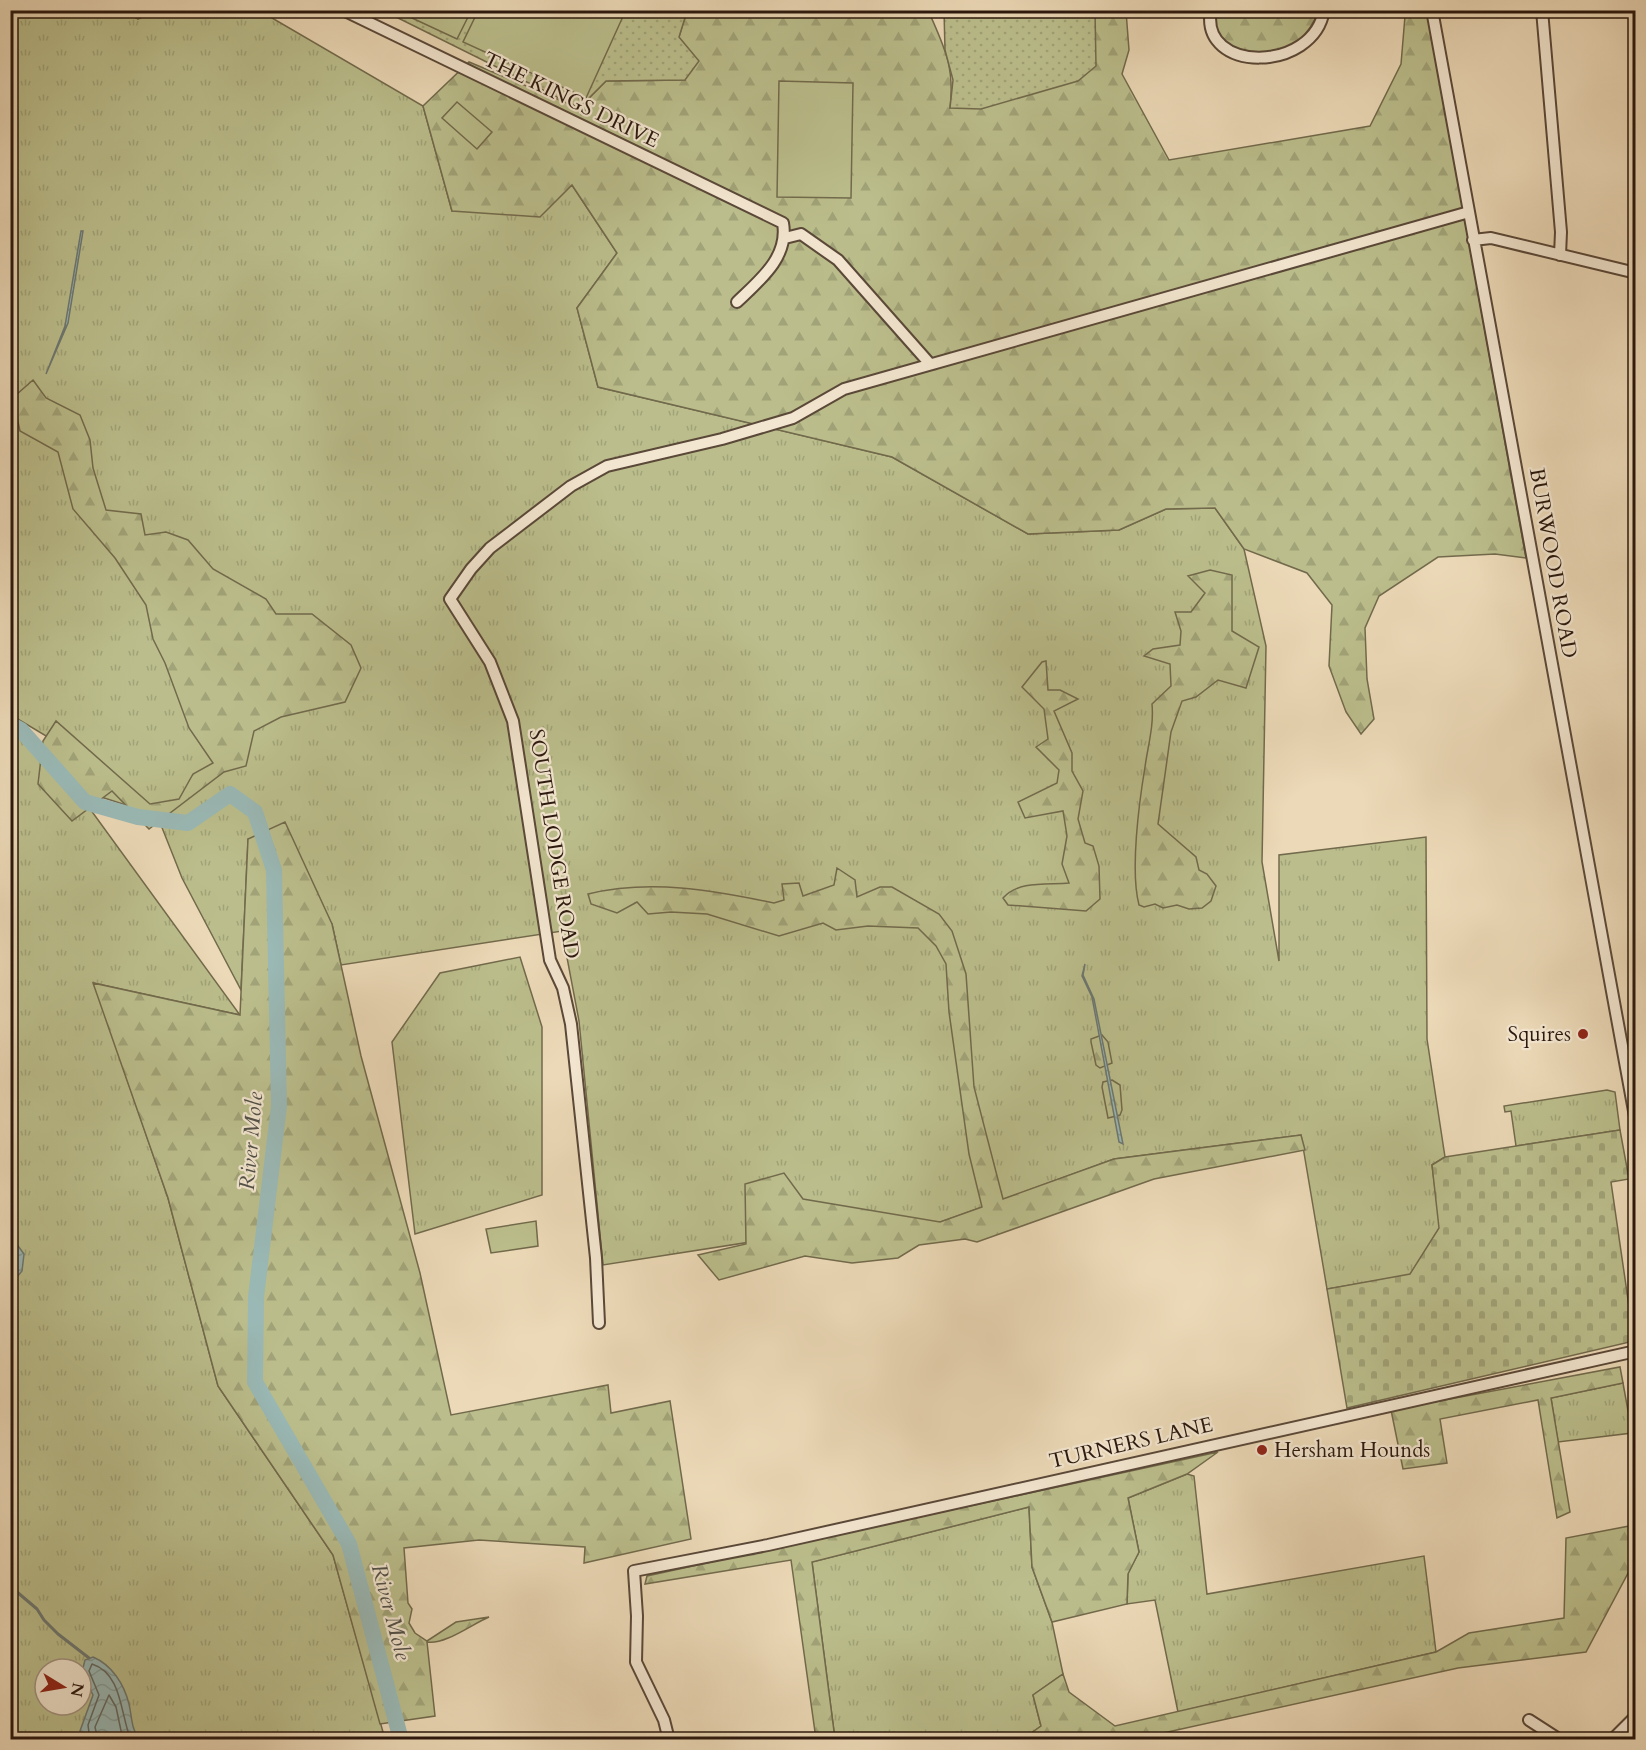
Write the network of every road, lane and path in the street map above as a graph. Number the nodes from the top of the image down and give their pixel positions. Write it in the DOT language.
graph roads {
  1 [pos="343,10"];
  2 [pos="1211,10"];
  3 [pos="1324,10"];
  4 [pos="1432,10"];
  5 [pos="1542,10"];
  6 [pos="1468,212"];
  7 [pos="783,223"];
  8 [pos="801,234"];
  9 [pos="786,238"];
  10 [pos="1473,240"];
  11 [pos="1560,255"];
  12 [pos="1635,273"];
  13 [pos="737,302"];
  14 [pos="930,364"];
  15 [pos="1630,1062"];
  16 [pos="1635,1122"];
  17 [pos="599,1323"];
  18 [pos="1635,1352"];
  19 [pos="1635,1716"];
  20 [pos="1529,1720"];
  21 [pos="669,1740"];
  22 [pos="1560,1740"];
  23 [pos="1612,1740"];
  1 -- 7 [label="street, THE KINGS DRIVE"];
  2 -- 3 [label="street"];
  4 -- 6 [label="street, BURWOOD ROAD"];
  5 -- 11 [label="street"];
  6 -- 10 [label="street, BURWOOD ROAD"];
  6 -- 14 [label="street"];
  7 -- 8 [label="street, THE KINGS DRIVE"];
  7 -- 9 [label="street"];
  8 -- 9 [label="street"];
  8 -- 14 [label="street, THE KINGS DRIVE"];
  9 -- 13 [label="street"];
  10 -- 11 [label="street"];
  10 -- 15 [label="street, BURWOOD ROAD"];
  11 -- 12 [label="street"];
  14 -- 17 [label="street, SOUTH LODGE ROAD"];
  15 -- 16 [label="street, BURWOOD ROAD"];
  18 -- 21 [label="street, TURNERS LANE"];
  19 -- 23 [label="street"];
  20 -- 22 [label="street"];
}
